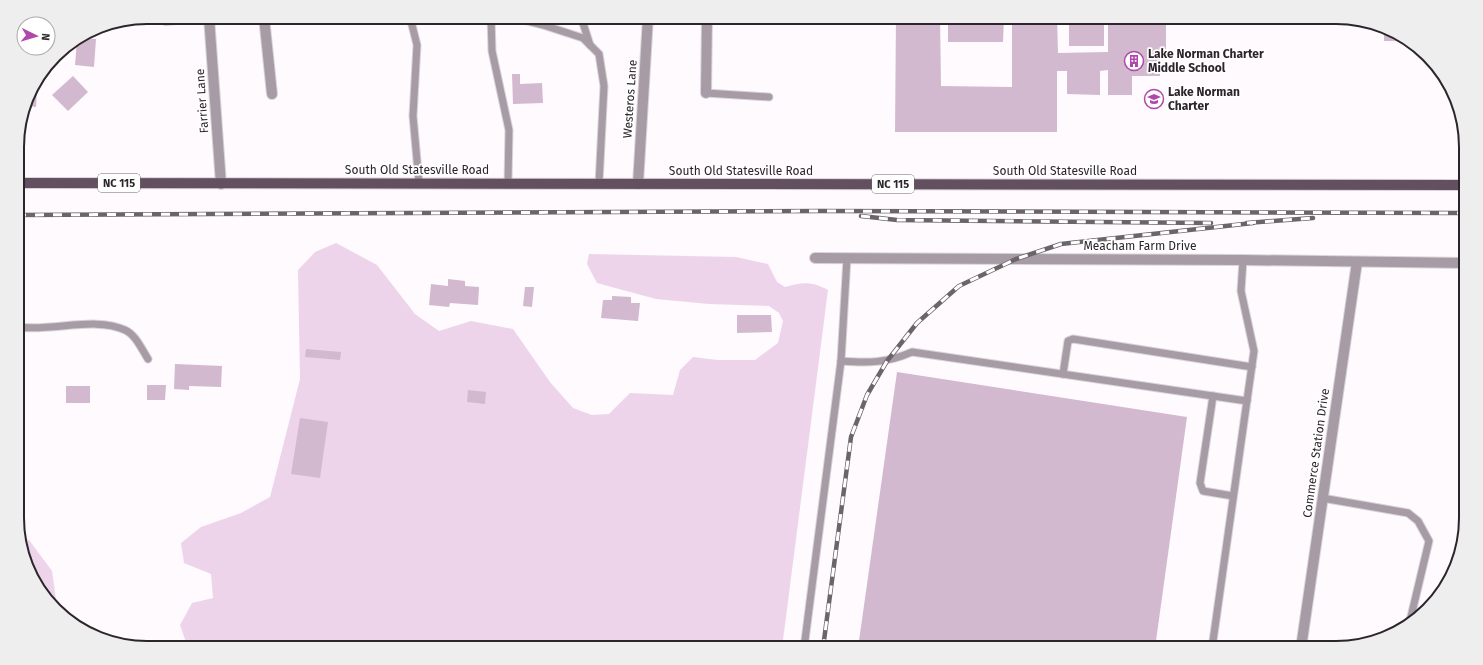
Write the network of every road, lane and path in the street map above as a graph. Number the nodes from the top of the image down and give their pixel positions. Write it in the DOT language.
graph roads {
  1 [pos="210,24"];
  2 [pos="265,24"];
  3 [pos="412,24"];
  4 [pos="491,24"];
  5 [pos="539,24"];
  6 [pos="583,24"];
  7 [pos="648,24"];
  8 [pos="707,24"];
  9 [pos="590,45"];
  10 [pos="706,93"];
  11 [pos="272,94"];
  12 [pos="769,97"];
  13 [pos="24,183"];
  14 [pos="419,183"];
  15 [pos="508,183"];
  16 [pos="600,183"];
  17 [pos="221,184"];
  18 [pos="638,184"];
  19 [pos="1459,185"];
  20 [pos="815,258"];
  21 [pos="847,258"];
  22 [pos="1243,260"];
  23 [pos="1357,262"];
  24 [pos="1459,263"];
  25 [pos="24,327"];
  26 [pos="148,359"];
  27 [pos="841,361"];
  28 [pos="1252,367"];
  29 [pos="1063,374"];
  30 [pos="1213,396"];
  31 [pos="1247,401"];
  32 [pos="1233,496"];
  33 [pos="1322,498"];
  34 [pos="1411,615"];
  35 [pos="805,641"];
  36 [pos="1213,641"];
  37 [pos="1302,641"];
  1 -- 17 [label="street, Farrier Lane"];
  2 -- 11 [label="street"];
  3 -- 14 [label="lane"];
  4 -- 15 [label="lane"];
  5 -- 9 [label="lane"];
  6 -- 9 [label="lane"];
  7 -- 18 [label="street, Westeros Lane"];
  8 -- 10 [label="street"];
  9 -- 16 [label="lane"];
  10 -- 12 [label="lane"];
  13 -- 17 [label="main road, South Old Statesville Road / NC 115"];
  14 -- 15 [label="main road, South Old Statesville Road / NC 115"];
  14 -- 17 [label="main road, South Old Statesville Road / NC 115"];
  15 -- 16 [label="main road, South Old Statesville Road / NC 115"];
  16 -- 18 [label="main road, South Old Statesville Road / NC 115"];
  18 -- 19 [label="main road, South Old Statesville Road / NC 115"];
  20 -- 21 [label="street, Meacham Farm Drive"];
  21 -- 22 [label="street, Meacham Farm Drive"];
  21 -- 27 [label="lane"];
  22 -- 23 [label="street, Meacham Farm Drive"];
  22 -- 28 [label="lane"];
  23 -- 24 [label="street, Meacham Farm Drive"];
  23 -- 33 [label="street, Commerce Station Drive"];
  25 -- 26 [label="lane"];
  27 -- 29 [label="lane"];
  27 -- 35 [label="lane"];
  28 -- 29 [label="lane"];
  28 -- 31 [label="lane"];
  29 -- 30 [label="lane"];
  30 -- 31 [label="lane"];
  30 -- 32 [label="lane"];
  31 -- 32 [label="lane"];
  32 -- 36 [label="lane"];
  33 -- 34 [label="lane"];
  33 -- 37 [label="street, Commerce Station Drive"];
}
